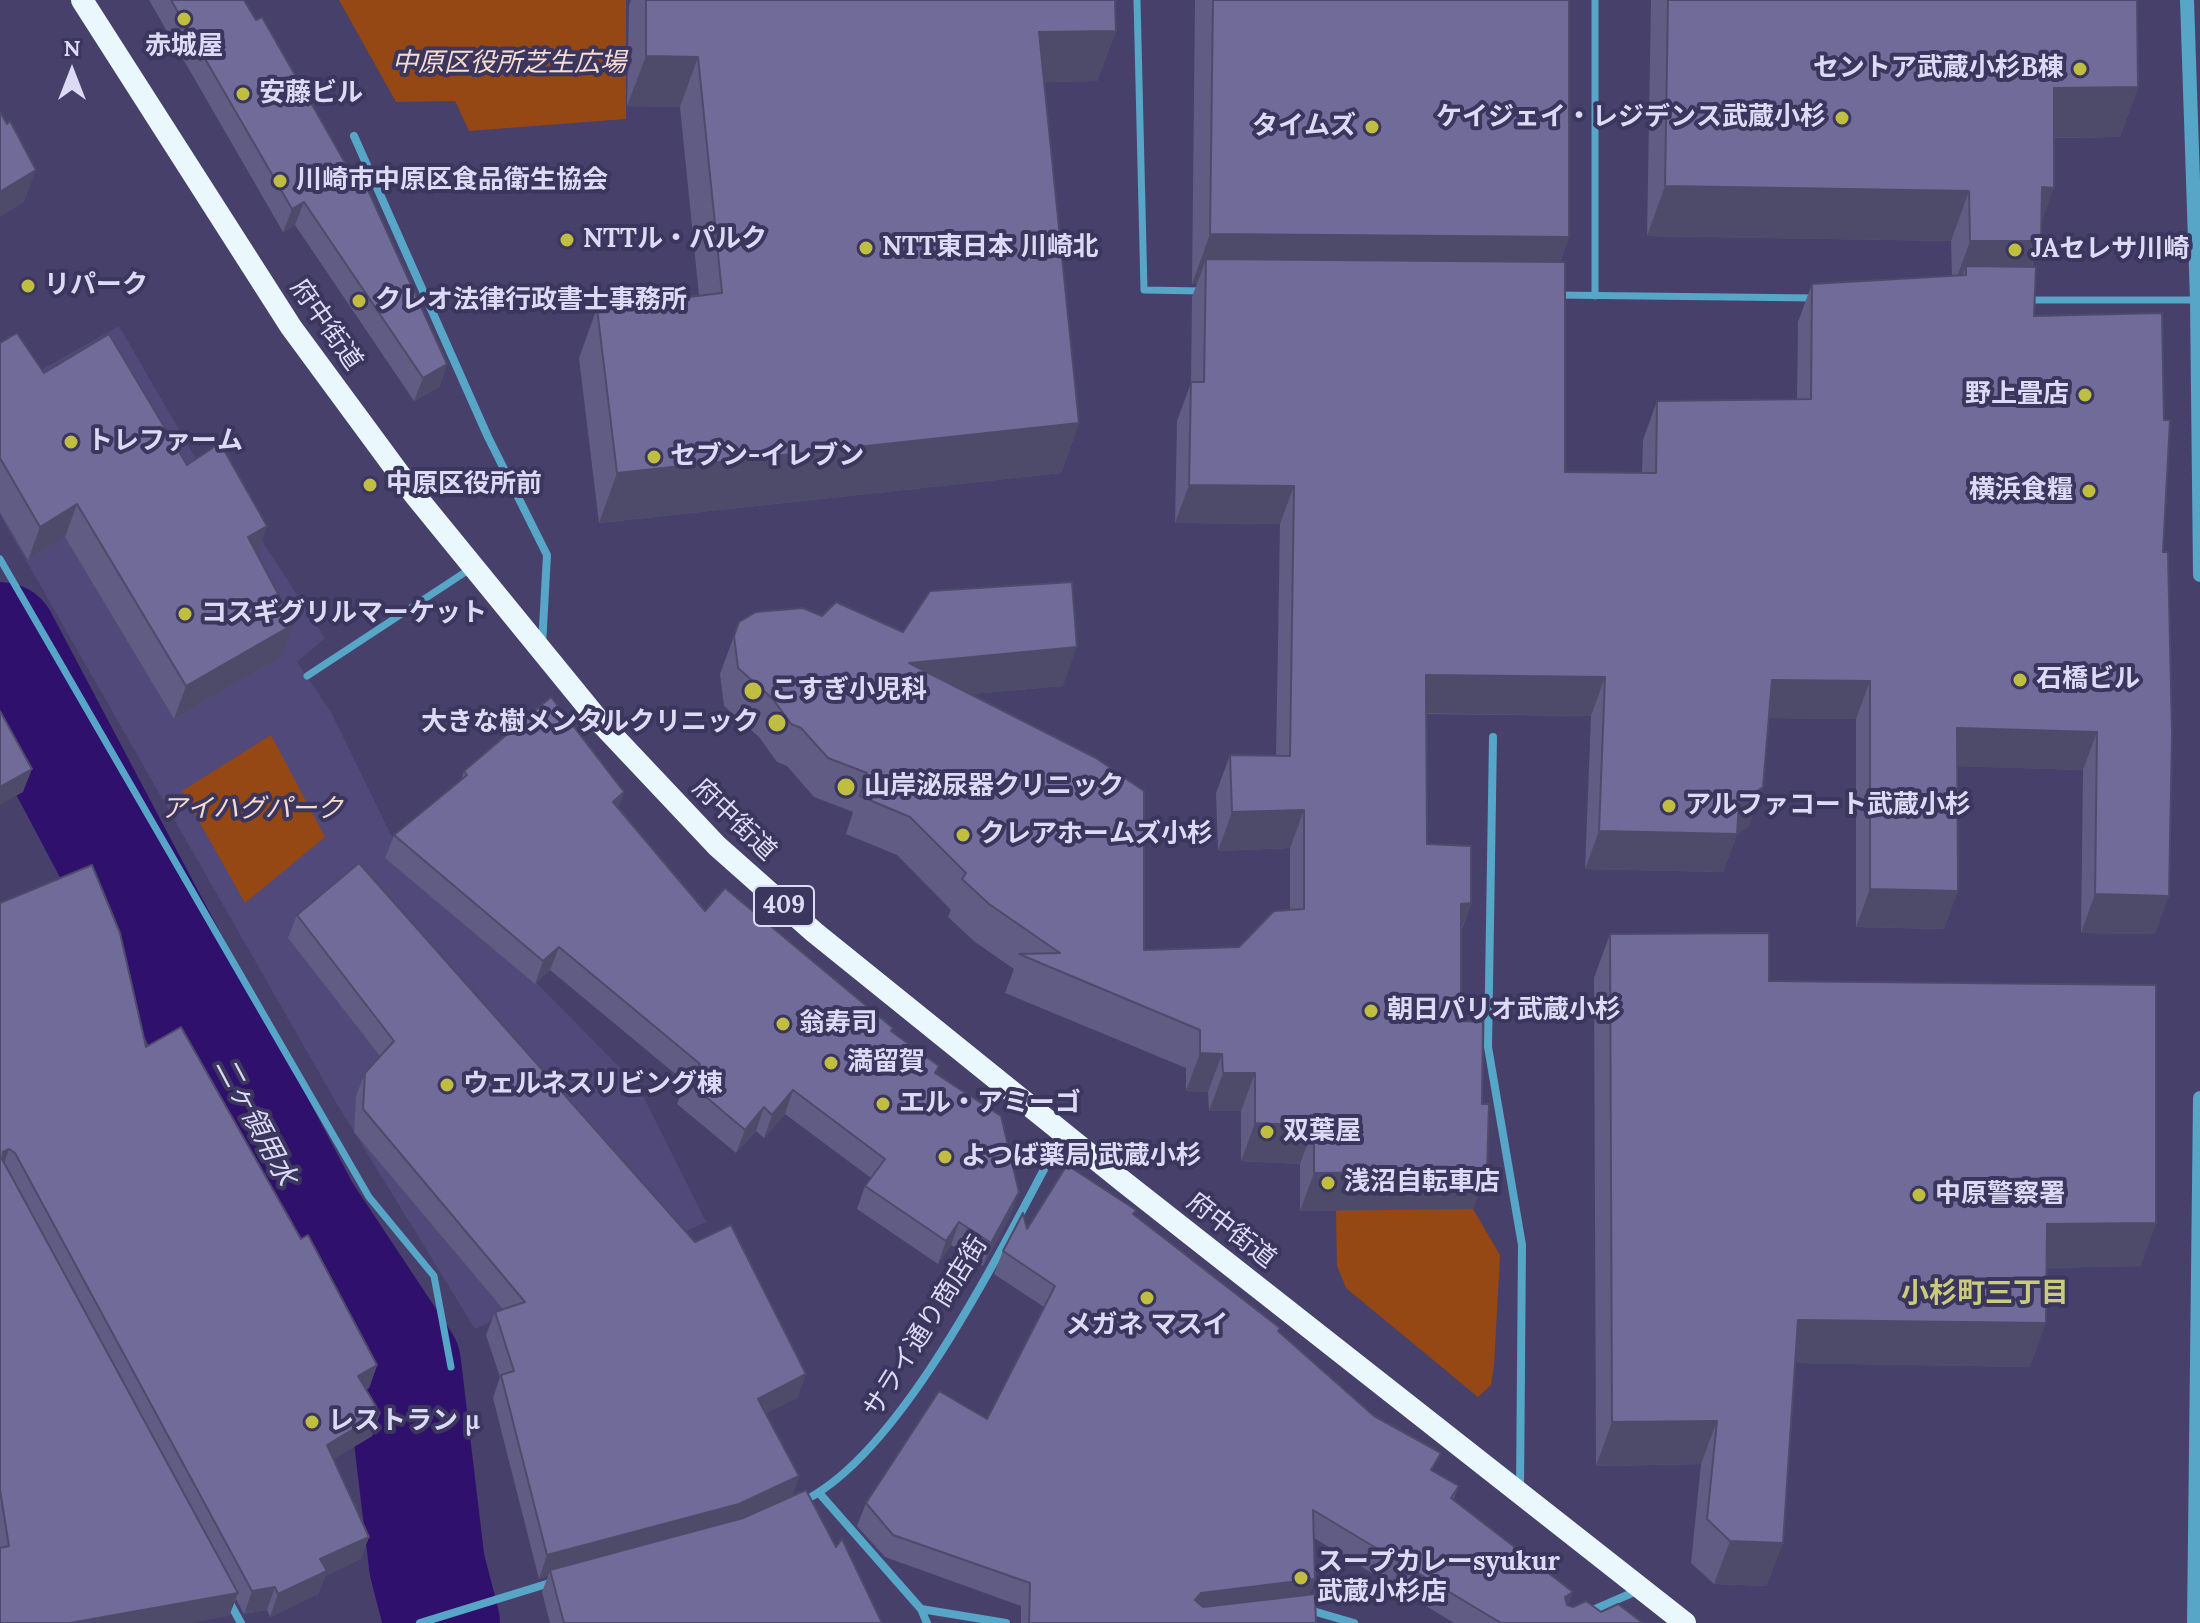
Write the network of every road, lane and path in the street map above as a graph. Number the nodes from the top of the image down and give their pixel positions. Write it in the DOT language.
graph roads {
  1 [pos="82,0"];
  2 [pos="1137,0"];
  3 [pos="1595,0"];
  4 [pos="2187,0"];
  5 [pos="354,136"];
  6 [pos="1206,291"];
  7 [pos="1549,295"];
  8 [pos="1595,296"];
  9 [pos="1819,298"];
  10 [pos="2011,300"];
  11 [pos="2197,300"];
  12 [pos="0,559"];
  13 [pos="472,568"];
  14 [pos="2200,575"];
  15 [pos="542,651"];
  16 [pos="307,676"];
  17 [pos="1493,737"];
  18 [pos="2200,1098"];
  19 [pos="1063,1133"];
  20 [pos="451,1367"];
  21 [pos="1520,1491"];
  22 [pos="820,1494"];
  23 [pos="791,1507"];
  24 [pos="565,1579"];
  25 [pos="218,1581"];
  26 [pos="1640,1590"];
  27 [pos="921,1609"];
  28 [pos="1289,1611"];
  29 [pos="1576,1617"];
  30 [pos="241,1623"];
  31 [pos="420,1623"];
  32 [pos="927,1623"];
  33 [pos="1006,1623"];
  34 [pos="1354,1623"];
  35 [pos="1685,1623"];
  36 [pos="2194,1623"];
  1 -- 13 [label="highway, 府中街道 / 409"];
  2 -- 6 [label="street"];
  3 -- 8 [label="street"];
  4 -- 11 [label="street"];
  5 -- 15 [label="street"];
  7 -- 8 [label="street"];
  8 -- 9 [label="street"];
  10 -- 11 [label="street"];
  11 -- 14 [label="street"];
  12 -- 20 [label="street"];
  13 -- 15 [label="highway, 府中街道 / 409"];
  13 -- 16 [label="street"];
  15 -- 19 [label="highway, 府中街道 / 409"];
  17 -- 21 [label="street"];
  18 -- 36 [label="street"];
  19 -- 21 [label="highway, 府中街道 / 409"];
  19 -- 22 [label="street, サライ通り商店街"];
  21 -- 26 [label="highway, 府中街道 / 409"];
  22 -- 23 [label="street, サライ通り商店街"];
  22 -- 27 [label="street"];
  24 -- 31 [label="street"];
  25 -- 30 [label="street"];
  26 -- 29 [label="street"];
  26 -- 35 [label="highway, 府中街道 / 409"];
  27 -- 32 [label="street"];
  27 -- 33 [label="street"];
  28 -- 34 [label="street"];
}
